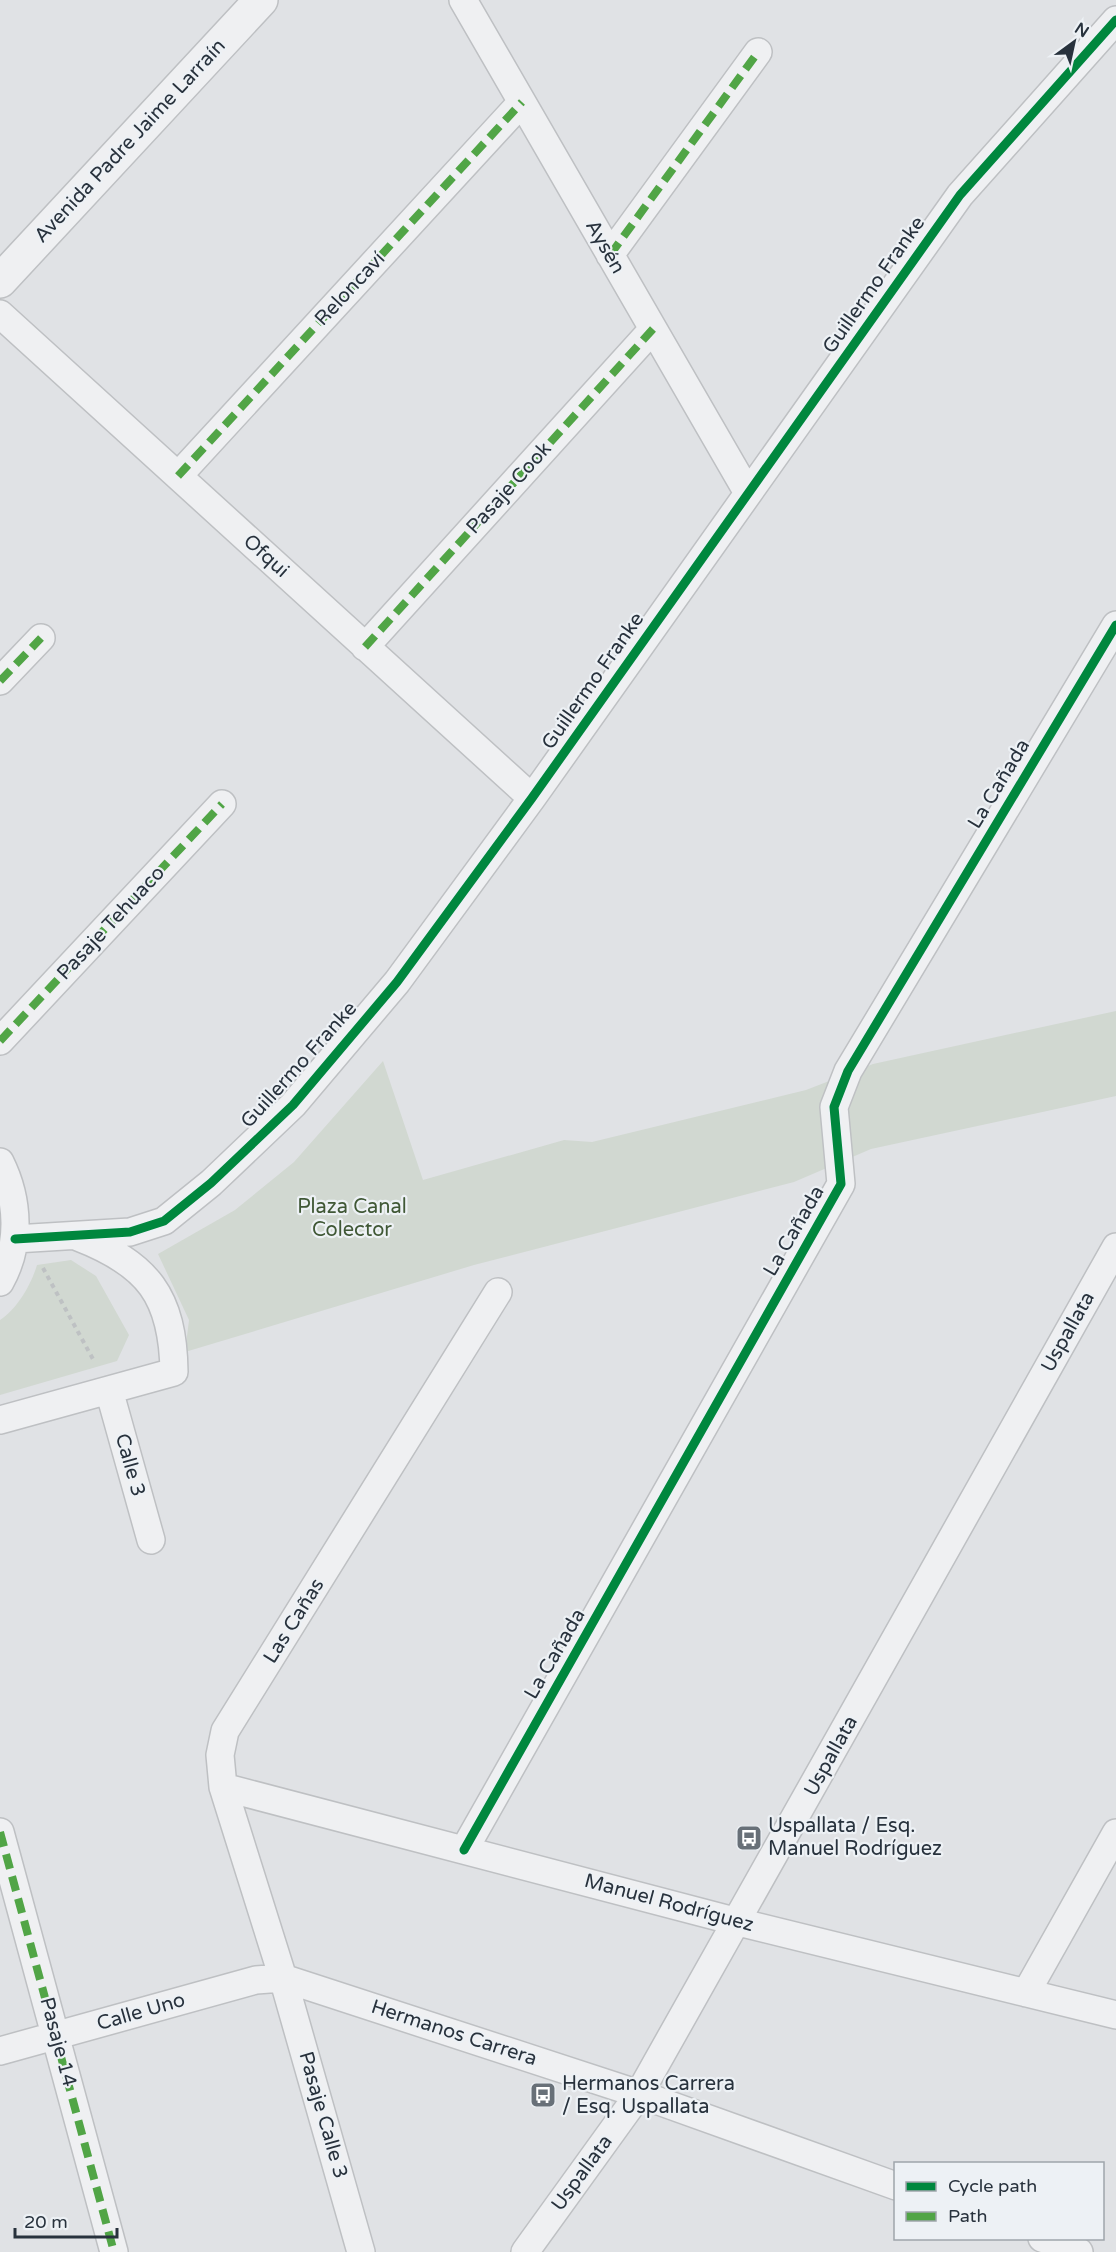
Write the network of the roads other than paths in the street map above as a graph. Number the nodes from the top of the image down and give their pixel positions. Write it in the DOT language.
graph roads {
  1 [pos="261,0"];
  2 [pos="463,0"];
  3 [pos="1116,20"];
  4 [pos="758,52"];
  5 [pos="522,102"];
  6 [pos="610,255"];
  7 [pos="0,281"];
  8 [pos="0,314"];
  9 [pos="653,329"];
  10 [pos="178,477"];
  11 [pos="748,493"];
  12 [pos="1116,625"];
  13 [pos="41,638"];
  14 [pos="365,647"];
  15 [pos="0,681"];
  16 [pos="532,798"];
  17 [pos="222,804"];
  18 [pos="0,1041"];
  19 [pos="0,1162"];
  20 [pos="71,1234"];
  21 [pos="21,1238"];
  22 [pos="1116,1247"];
  23 [pos="0,1282"];
  24 [pos="498,1292"];
  25 [pos="109,1390"];
  26 [pos="0,1420"];
  27 [pos="151,1540"];
  28 [pos="223,1787"];
  29 [pos="0,1832"];
  30 [pos="1116,1833"];
  31 [pos="464,1850"];
  32 [pos="738,1922"];
  33 [pos="284,1978"];
  34 [pos="1026,1993"];
  35 [pos="1116,2015"];
  36 [pos="56,2035"];
  37 [pos="0,2051"];
  38 [pos="639,2094"];
  39 [pos="894,2185"];
  40 [pos="1047,2240"];
  41 [pos="114,2252"];
  42 [pos="361,2252"];
  43 [pos="525,2252"];
  44 [pos="1079,2252"];
  1 -- 7 [label="street, Avenida Padre Jaime Larraín"];
  2 -- 5 [label="street, Aysén"];
  3 -- 11 [label="street, Guillermo Franke"];
  4 -- 6 [label="street"];
  5 -- 6 [label="street, Aysén"];
  5 -- 10 [label="street, Reloncaví"];
  6 -- 9 [label="street, Aysén"];
  8 -- 10 [label="street, Ofqui"];
  9 -- 11 [label="street, Aysén"];
  9 -- 14 [label="street, Pasaje Cook"];
  10 -- 14 [label="street, Ofqui"];
  11 -- 16 [label="street, Guillermo Franke"];
  12 -- 31 [label="street, La Cañada"];
  13 -- 15 [label="street"];
  14 -- 16 [label="street, Ofqui"];
  16 -- 20 [label="street, Guillermo Franke"];
  17 -- 18 [label="street, Pasaje Tehuaco"];
  19 -- 21 [label="street"];
  20 -- 21 [label="street, Guillermo Franke"];
  20 -- 25 [label="street"];
  21 -- 23 [label="street"];
  22 -- 32 [label="street, Uspallata"];
  24 -- 28 [label="street, Las Cañas"];
  25 -- 26 [label="street"];
  25 -- 27 [label="street, Calle 3"];
  28 -- 31 [label="street, Manuel Rodríguez"];
  28 -- 33 [label="street, Las Cañas"];
  29 -- 36 [label="street, Pasaje 14"];
  30 -- 34 [label="street"];
  31 -- 32 [label="street, Manuel Rodríguez"];
  32 -- 34 [label="street, Manuel Rodríguez"];
  32 -- 38 [label="street, Uspallata"];
  33 -- 36 [label="street, Calle Uno"];
  33 -- 38 [label="street, Hermanos Carrera"];
  33 -- 42 [label="street, Pasaje Calle 3"];
  34 -- 35 [label="street, Manuel Rodríguez"];
  36 -- 37 [label="street, Calle Uno"];
  36 -- 41 [label="street, Pasaje 14"];
  38 -- 39 [label="street, Hermanos Carrera"];
  38 -- 43 [label="street, Uspallata"];
  40 -- 44 [label="street"];
}
